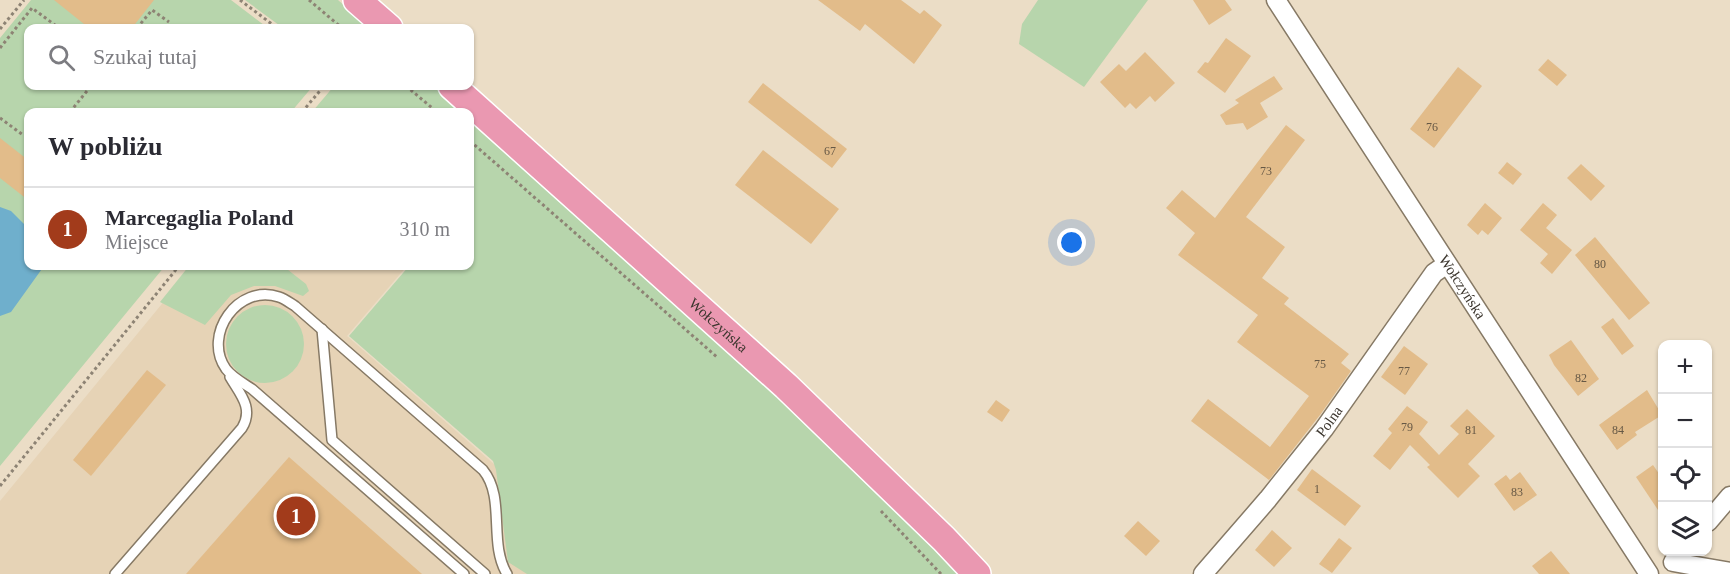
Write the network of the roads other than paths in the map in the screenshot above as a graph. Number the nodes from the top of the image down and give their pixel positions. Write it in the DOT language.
graph roads {
  1 [pos="357,0"];
  2 [pos="1276,0"];
  3 [pos="384,24"];
  4 [pos="456,90"];
  5 [pos="1448,264"];
  6 [pos="322,329"];
  7 [pos="228,372"];
  8 [pos="1730,496"];
  9 [pos="1712,516"];
  10 [pos="1673,563"];
  11 [pos="1730,572"];
  12 [pos="115,574"];
  13 [pos="464,574"];
  14 [pos="485,574"];
  15 [pos="507,574"];
  16 [pos="977,574"];
  17 [pos="1203,574"];
  18 [pos="1649,574"];
  1 -- 3 [label="main road"];
  2 -- 5 [label="street, Wołczyńska"];
  4 -- 16 [label="main road, Wołczyńska"];
  5 -- 17 [label="street, Polna"];
  5 -- 18 [label="street, Wołczyńska"];
  6 -- 7 [label="lane"];
  6 -- 14 [label="lane"];
  6 -- 15 [label="lane"];
  7 -- 12 [label="lane"];
  7 -- 13 [label="lane"];
  8 -- 9 [label="street"];
  10 -- 11 [label="street"];
}
